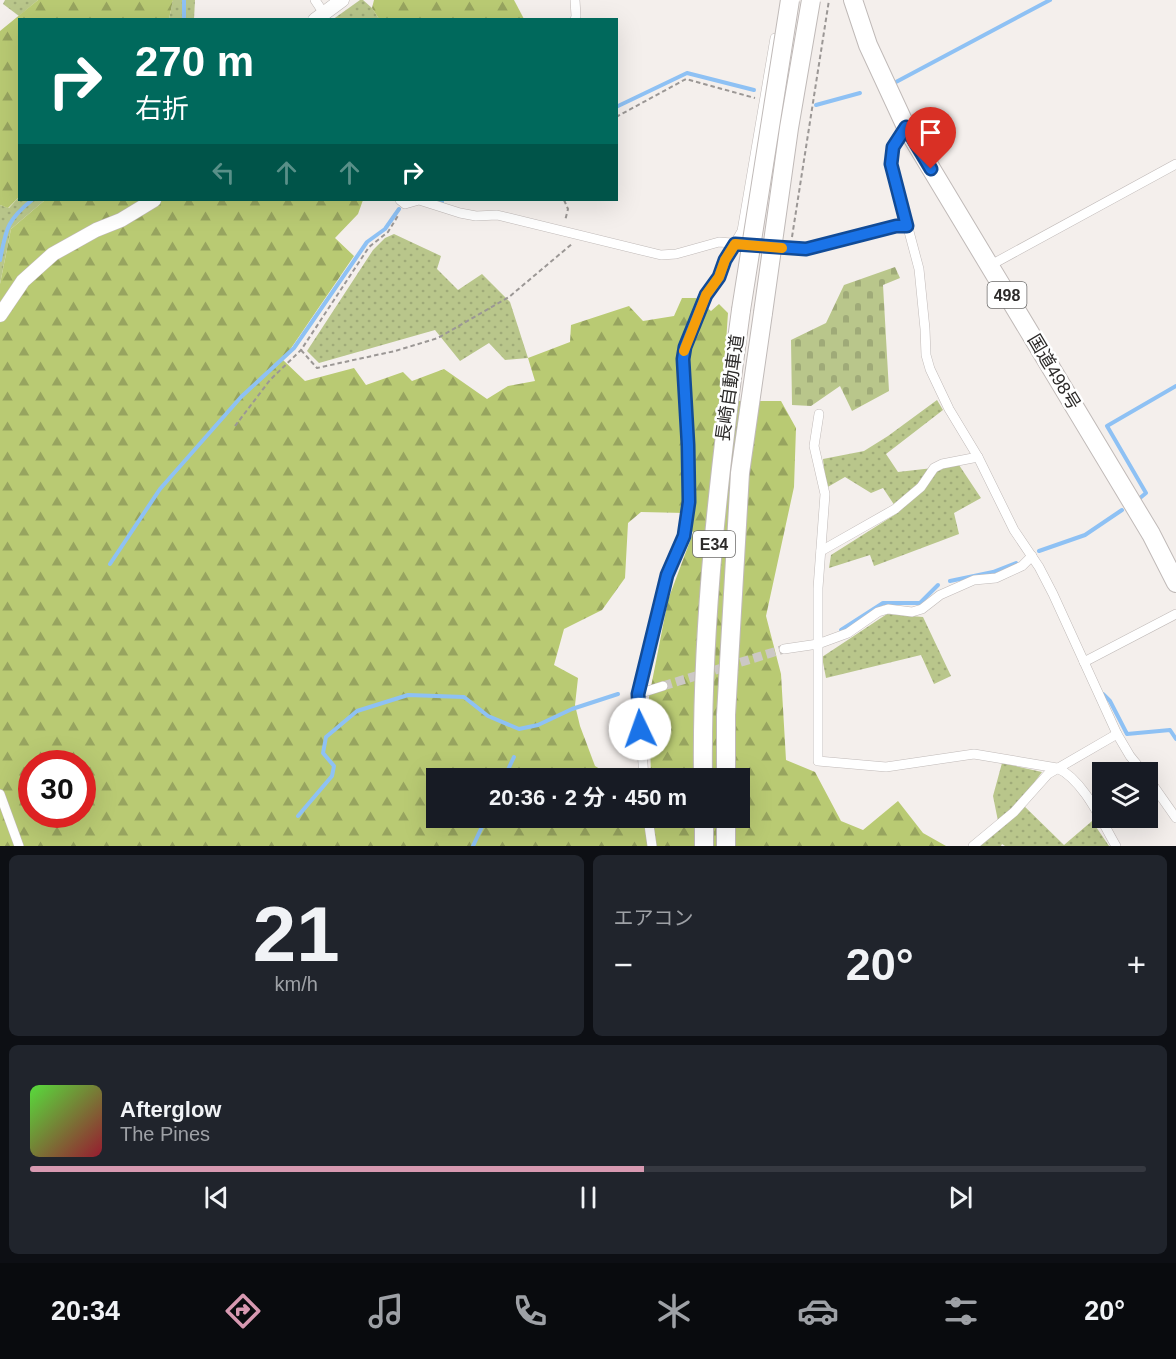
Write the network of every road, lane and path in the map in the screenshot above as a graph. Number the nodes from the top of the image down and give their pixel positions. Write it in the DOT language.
graph roads {
  1 [pos="315,0"];
  2 [pos="342,0"];
  3 [pos="574,0"];
  4 [pos="782,0"];
  5 [pos="790,0"];
  6 [pos="811,0"];
  7 [pos="829,0"];
  8 [pos="854,0"];
  9 [pos="319,16"];
  10 [pos="576,18"];
  11 [pos="764,100"];
  12 [pos="618,116"];
  13 [pos="906,127"];
  14 [pos="1176,164"];
  15 [pos="152,201"];
  16 [pos="422,201"];
  17 [pos="564,201"];
  18 [pos="403,202"];
  19 [pos="907,226"];
  20 [pos="562,230"];
  21 [pos="582,236"];
  22 [pos="735,244"];
  23 [pos="790,249"];
  24 [pos="989,266"];
  25 [pos="0,315"];
  26 [pos="301,350"];
  27 [pos="819,414"];
  28 [pos="235,426"];
  29 [pos="978,457"];
  30 [pos="822,551"];
  31 [pos="1032,556"];
  32 [pos="1176,584"];
  33 [pos="1176,614"];
  34 [pos="818,644"];
  35 [pos="784,649"];
  36 [pos="1084,662"];
  37 [pos="663,686"];
  38 [pos="638,694"];
  39 [pos="1117,734"];
  40 [pos="1135,762"];
  41 [pos="643,768"];
  42 [pos="703,768"];
  43 [pos="726,768"];
  44 [pos="1057,768"];
  45 [pos="1158,793"];
  46 [pos="0,794"];
  47 [pos="1176,819"];
  48 [pos="649,828"];
  49 [pos="704,828"];
  50 [pos="726,828"];
  51 [pos="19,846"];
  52 [pos="652,846"];
  53 [pos="704,846"];
  54 [pos="726,846"];
  55 [pos="973,846"];
  56 [pos="1116,846"];
  1 -- 9 [label="street"];
  2 -- 9 [label="main road"];
  3 -- 10 [label="street"];
  4 -- 11 [label="street"];
  5 -- 42 [label="highway, 長崎自動車道 / E34, bridge"];
  6 -- 43 [label="highway, 長崎自動車道 / E34, bridge"];
  7 -- 23 [label="path"];
  8 -- 13 [label="highway, 国道498号 / 498"];
  11 -- 12 [label="path"];
  11 -- 22 [label="street"];
  13 -- 19 [label="street"];
  13 -- 24 [label="highway, 国道498号 / 498"];
  14 -- 24 [label="street"];
  15 -- 25 [label="main road"];
  16 -- 20 [label="street"];
  17 -- 20 [label="path"];
  18 -- 26 [label="path"];
  19 -- 23 [label="street"];
  19 -- 29 [label="street"];
  20 -- 21 [label="street"];
  21 -- 22 [label="street"];
  21 -- 26 [label="path"];
  22 -- 23 [label="street"];
  22 -- 38 [label="street"];
  24 -- 32 [label="highway, 国道498号 / 498"];
  26 -- 28 [label="path"];
  27 -- 30 [label="street"];
  29 -- 30 [label="street"];
  29 -- 31 [label="street"];
  30 -- 34 [label="street"];
  31 -- 34 [label="street"];
  31 -- 36 [label="street"];
  33 -- 36 [label="street"];
  34 -- 35 [label="street"];
  34 -- 44 [label="street"];
  36 -- 39 [label="street"];
  37 -- 38 [label="street"];
  38 -- 41 [label="street"];
  39 -- 40 [label="street"];
  39 -- 44 [label="street"];
  44 -- 55 [label="street"];
  44 -- 56 [label="street"];
  45 -- 47 [label="street"];
  46 -- 51 [label="street"];
  48 -- 52 [label="street"];
  49 -- 53 [label="highway"];
  50 -- 54 [label="highway"];
}
